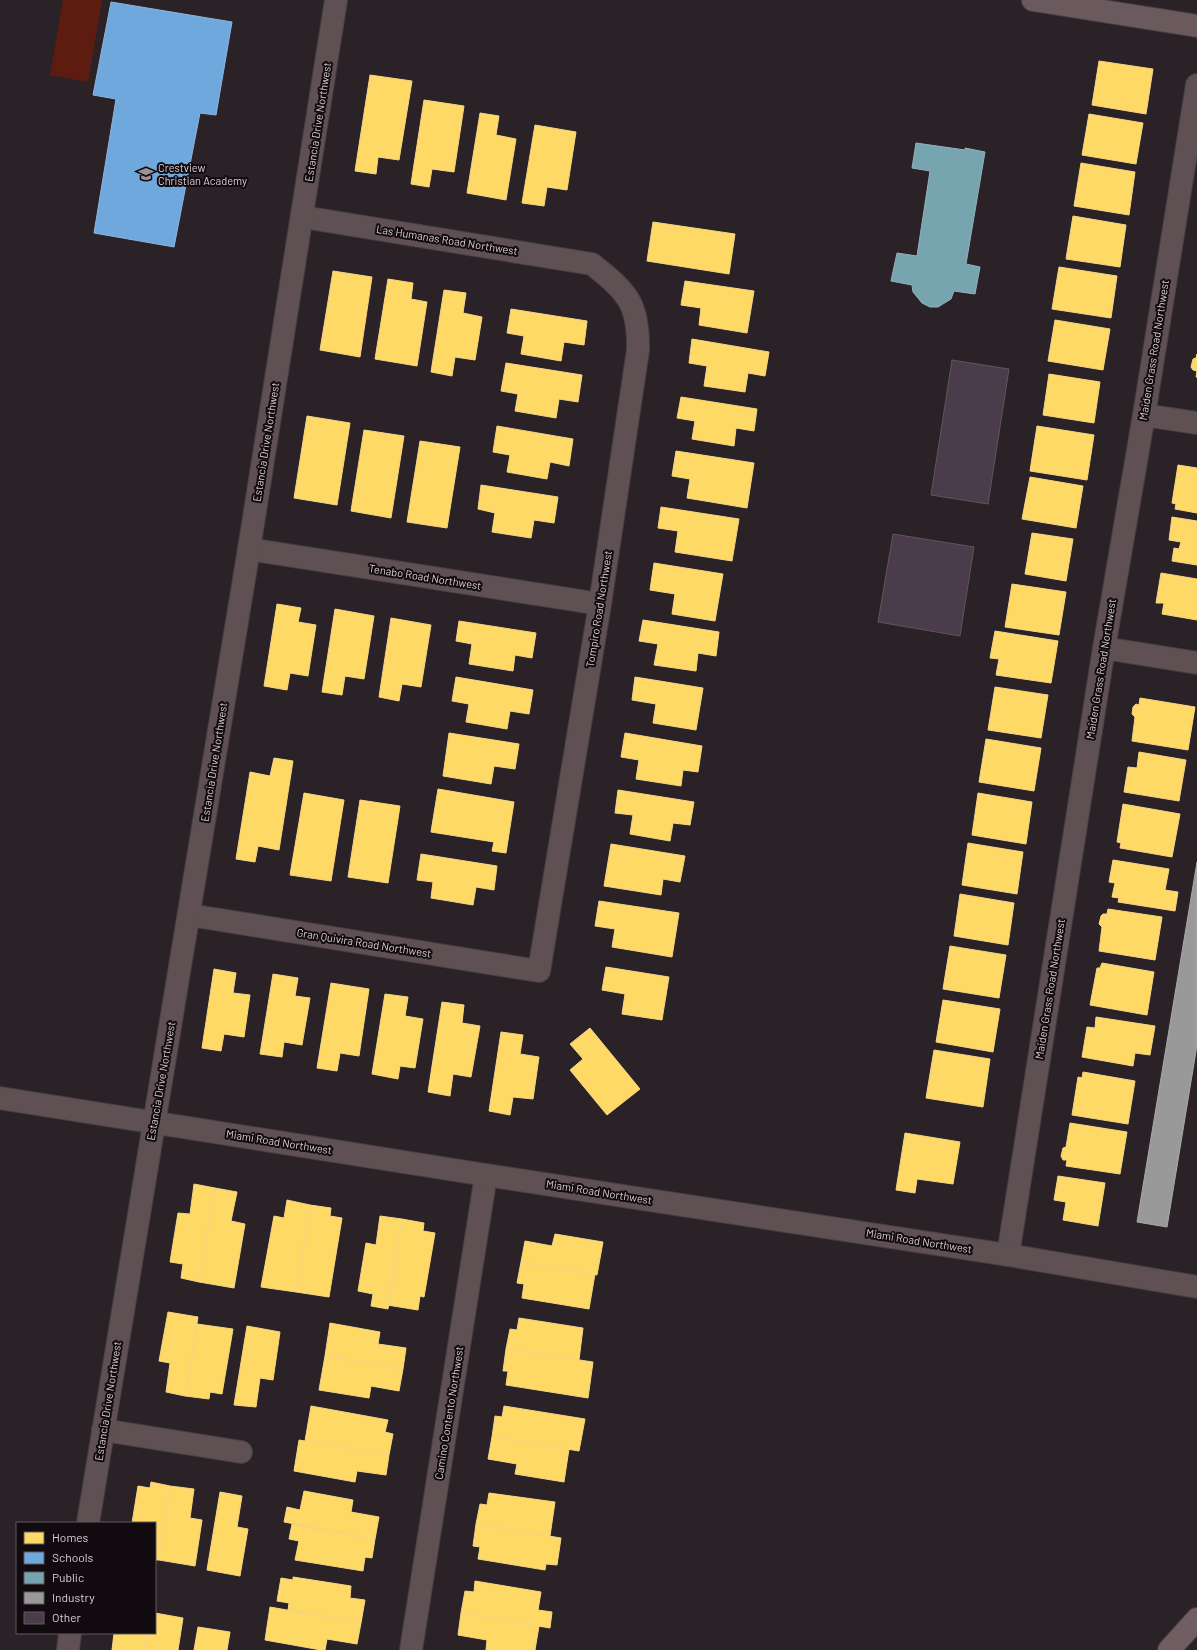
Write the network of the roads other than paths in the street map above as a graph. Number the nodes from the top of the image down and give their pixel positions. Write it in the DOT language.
graph roads {
  1 [pos="336,0"];
  2 [pos="1033,0"];
  3 [pos="1119,7"];
  4 [pos="1197,26"];
  5 [pos="1197,85"];
  6 [pos="303,217"];
  7 [pos="592,264"];
  8 [pos="1144,415"];
  9 [pos="1197,423"];
  10 [pos="249,549"];
  11 [pos="600,604"];
  12 [pos="1104,648"];
  13 [pos="1197,663"];
  14 [pos="189,914"];
  15 [pos="538,971"];
  16 [pos="0,1098"];
  17 [pos="154,1122"];
  18 [pos="486,1175"];
  19 [pos="1008,1255"];
  20 [pos="1197,1287"];
  21 [pos="103,1430"];
  22 [pos="241,1452"];
  23 [pos="88,1522"];
  24 [pos="1197,1619"];
  25 [pos="70,1634"];
  26 [pos="68,1650"];
  27 [pos="411,1650"];
  28 [pos="1169,1650"];
  1 -- 6 [label="street, Estancia Drive Northwest"];
  2 -- 3 [label="main road"];
  3 -- 4 [label="main road"];
  5 -- 8 [label="street, Maiden Grass Road Northwest"];
  6 -- 7 [label="street, Las Humanas Road Northwest"];
  6 -- 10 [label="street, Estancia Drive Northwest"];
  7 -- 11 [label="street, Tompiro Road Northwest"];
  8 -- 9 [label="street"];
  8 -- 12 [label="street, Maiden Grass Road Northwest"];
  10 -- 11 [label="street, Tenabo Road Northwest"];
  10 -- 14 [label="street, Estancia Drive Northwest"];
  11 -- 15 [label="street, Tompiro Road Northwest"];
  12 -- 13 [label="street"];
  12 -- 19 [label="street, Maiden Grass Road Northwest"];
  14 -- 15 [label="street, Gran Quivira Road Northwest"];
  14 -- 17 [label="street, Estancia Drive Northwest"];
  16 -- 17 [label="street, Miami Road Northwest"];
  17 -- 18 [label="street, Miami Road Northwest"];
  17 -- 21 [label="street, Estancia Drive Northwest"];
  18 -- 19 [label="street, Miami Road Northwest"];
  18 -- 27 [label="street, Camino Contento Northwest"];
  19 -- 20 [label="street, Miami Road Northwest"];
  21 -- 22 [label="street"];
  21 -- 23 [label="street, Estancia Drive Northwest"];
  24 -- 28 [label="highway"];
  25 -- 26 [label="street"];
}
